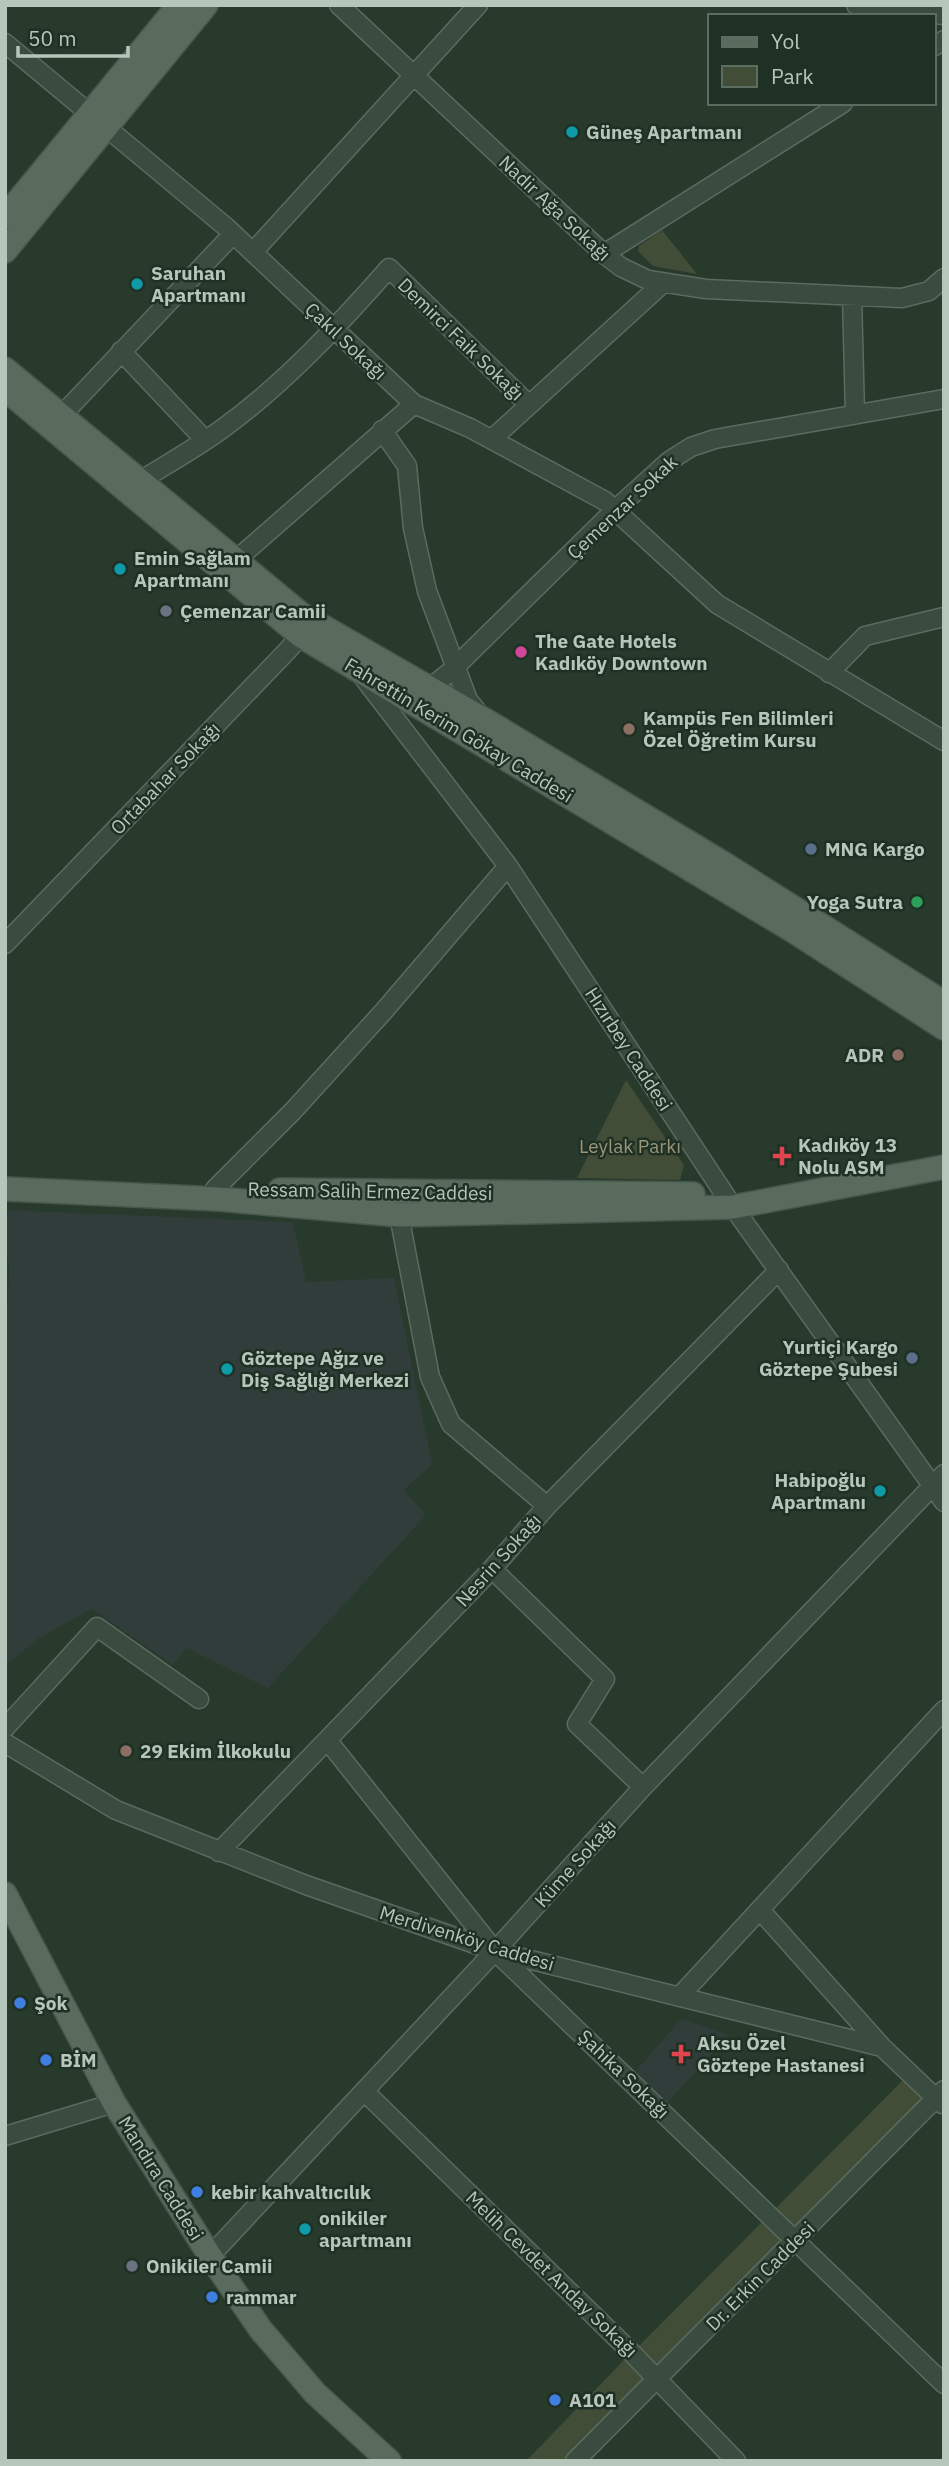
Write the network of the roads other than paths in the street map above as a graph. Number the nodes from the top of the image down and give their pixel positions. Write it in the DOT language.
graph roads {
  1 [pos="179,5"];
  2 [pos="206,5"];
  3 [pos="339,5"];
  4 [pos="478,5"];
  5 [pos="856,5"];
  6 [pos="944,15"];
  7 [pos="5,43"];
  8 [pos="414,75"];
  9 [pos="840,105"];
  10 [pos="99,119"];
  11 [pos="5,217"];
  12 [pos="233,234"];
  13 [pos="5,251"];
  14 [pos="253,252"];
  15 [pos="604,254"];
  16 [pos="944,278"];
  17 [pos="662,284"];
  18 [pos="852,296"];
  19 [pos="334,330"];
  20 [pos="121,351"];
  21 [pos="5,369"];
  22 [pos="5,389"];
  23 [pos="944,399"];
  24 [pos="414,404"];
  25 [pos="529,405"];
  26 [pos="855,414"];
  27 [pos="62,415"];
  28 [pos="382,430"];
  29 [pos="492,439"];
  30 [pos="205,440"];
  31 [pos="140,481"];
  32 [pos="616,509"];
  33 [pos="235,561"];
  34 [pos="292,608"];
  35 [pos="944,617"];
  36 [pos="302,635"];
  37 [pos="457,666"];
  38 [pos="357,668"];
  39 [pos="830,673"];
  40 [pos="428,689"];
  41 [pos="490,723"];
  42 [pos="944,741"];
  43 [pos="508,866"];
  44 [pos="5,944"];
  45 [pos="944,1003"];
  46 [pos="944,1028"];
  47 [pos="944,1167"];
  48 [pos="5,1179"];
  49 [pos="5,1189"];
  50 [pos="217,1194"];
  51 [pos="733,1207"];
  52 [pos="399,1215"];
  53 [pos="779,1270"];
  54 [pos="938,1480"];
  55 [pos="944,1502"];
  56 [pos="547,1506"];
  57 [pos="492,1569"];
  58 [pos="200,1699"];
  59 [pos="944,1710"];
  60 [pos="5,1728"];
  61 [pos="328,1741"];
  62 [pos="5,1743"];
  63 [pos="643,1787"];
  64 [pos="219,1852"];
  65 [pos="5,1894"];
  66 [pos="761,1911"];
  67 [pos="495,1951"];
  68 [pos="679,1997"];
  69 [pos="882,2047"];
  70 [pos="364,2091"];
  71 [pos="941,2098"];
  72 [pos="114,2103"];
  73 [pos="5,2136"];
  74 [pos="796,2239"];
  75 [pos="210,2256"];
  76 [pos="657,2378"];
  77 [pos="944,2385"];
  78 [pos="389,2461"];
  79 [pos="575,2461"];
  80 [pos="736,2461"];
  1 -- 10 [label="main road"];
  2 -- 10 [label="main road"];
  3 -- 8 [label="street, Nadir Ağa Sokağı"];
  4 -- 8 [label="street"];
  5 -- 6 [label="street"];
  7 -- 10 [label="street, Çakıl Sokağı"];
  8 -- 14 [label="street"];
  8 -- 15 [label="street, Nadir Ağa Sokağı"];
  9 -- 15 [label="street"];
  10 -- 11 [label="main road"];
  10 -- 12 [label="street, Çakıl Sokağı"];
  10 -- 13 [label="main road"];
  12 -- 14 [label="street, Çakıl Sokağı"];
  12 -- 20 [label="street"];
  14 -- 19 [label="street, Çakıl Sokağı"];
  15 -- 17 [label="street, Nadir Ağa Sokağı"];
  16 -- 18 [label="street, Nadir Ağa Sokağı"];
  17 -- 18 [label="street, Nadir Ağa Sokağı"];
  17 -- 25 [label="street"];
  18 -- 26 [label="street"];
  19 -- 24 [label="street, Çakıl Sokağı"];
  19 -- 25 [label="street, Demirci Faik Sokağı"];
  19 -- 30 [label="street, Demirci Faik Sokağı"];
  20 -- 27 [label="street"];
  20 -- 30 [label="street"];
  21 -- 27 [label="main road, Fahrettin Kerim Gökay Caddesi"];
  22 -- 36 [label="main road, Fahrettin Kerim Gökay Caddesi"];
  23 -- 26 [label="street, Çemenzar Sokak"];
  24 -- 28 [label="street"];
  24 -- 29 [label="street, Çakıl Sokağı"];
  25 -- 29 [label="street"];
  26 -- 32 [label="street, Çemenzar Sokak"];
  27 -- 31 [label="main road, Fahrettin Kerim Gökay Caddesi"];
  28 -- 33 [label="street"];
  28 -- 37 [label="street"];
  29 -- 32 [label="street, Çakıl Sokağı"];
  30 -- 31 [label="street, Demirci Faik Sokağı"];
  31 -- 33 [label="main road, Fahrettin Kerim Gökay Caddesi"];
  32 -- 37 [label="street, Çemenzar Sokak"];
  32 -- 39 [label="street, Çakıl Sokağı"];
  33 -- 34 [label="main road, Fahrettin Kerim Gökay Caddesi"];
  34 -- 36 [label="street"];
  34 -- 40 [label="main road, Fahrettin Kerim Gökay Caddesi"];
  35 -- 39 [label="street"];
  36 -- 38 [label="main road, Fahrettin Kerim Gökay Caddesi"];
  36 -- 44 [label="street, Ortabahar Sokağı"];
  37 -- 40 [label="street, Çemenzar Sokak"];
  37 -- 41 [label="street"];
  38 -- 43 [label="street, Hızırbey Caddesi"];
  38 -- 46 [label="main road, Fahrettin Kerim Gökay Caddesi"];
  39 -- 42 [label="street, Çakıl Sokağı"];
  40 -- 41 [label="main road, Fahrettin Kerim Gökay Caddesi"];
  41 -- 45 [label="main road, Fahrettin Kerim Gökay Caddesi"];
  43 -- 50 [label="street"];
  43 -- 51 [label="street, Hızırbey Caddesi"];
  47 -- 51 [label="main road, Ressam Salih Ermez Caddesi"];
  48 -- 50 [label="main road, Ressam Salih Ermez Caddesi"];
  49 -- 50 [label="main road, Ressam Salih Ermez Caddesi"];
  50 -- 51 [label="main road, Ressam Salih Ermez Caddesi"];
  50 -- 52 [label="main road, Ressam Salih Ermez Caddesi"];
  51 -- 52 [label="main road, Ressam Salih Ermez Caddesi"];
  51 -- 53 [label="street, Hızırbey Caddesi"];
  52 -- 56 [label="street"];
  53 -- 54 [label="street, Hızırbey Caddesi"];
  53 -- 56 [label="street, Nesrin Sokağı"];
  54 -- 55 [label="street, Hızırbey Caddesi"];
  54 -- 63 [label="street, Küme Sokağı"];
  56 -- 57 [label="street, Nesrin Sokağı"];
  57 -- 61 [label="street, Nesrin Sokağı"];
  57 -- 63 [label="street"];
  58 -- 60 [label="street"];
  59 -- 66 [label="street"];
  61 -- 64 [label="street, Nesrin Sokağı"];
  61 -- 67 [label="street, Şahika Sokağı"];
  62 -- 64 [label="street, Merdivenköy Caddesi"];
  63 -- 67 [label="street, Küme Sokağı"];
  64 -- 67 [label="street, Merdivenköy Caddesi"];
  65 -- 72 [label="main road, Mandıra Caddesi"];
  66 -- 68 [label="street"];
  66 -- 69 [label="street"];
  67 -- 68 [label="street, Merdivenköy Caddesi"];
  67 -- 70 [label="street, Küme Sokağı"];
  67 -- 74 [label="street, Şahika Sokağı"];
  68 -- 69 [label="street, Merdivenköy Caddesi"];
  69 -- 71 [label="street, Merdivenköy Caddesi"];
  70 -- 75 [label="street, Küme Sokağı"];
  70 -- 76 [label="street, Melih Cevdet Anday Sokağı"];
  71 -- 74 [label="street, Dr. Erkin Caddesi"];
  72 -- 73 [label="street"];
  72 -- 75 [label="main road, Mandıra Caddesi"];
  74 -- 76 [label="street, Dr. Erkin Caddesi"];
  74 -- 77 [label="street, Şahika Sokağı"];
  75 -- 78 [label="main road, Mandıra Caddesi"];
  76 -- 79 [label="street, Dr. Erkin Caddesi"];
  76 -- 80 [label="street, Melih Cevdet Anday Sokağı"];
}
